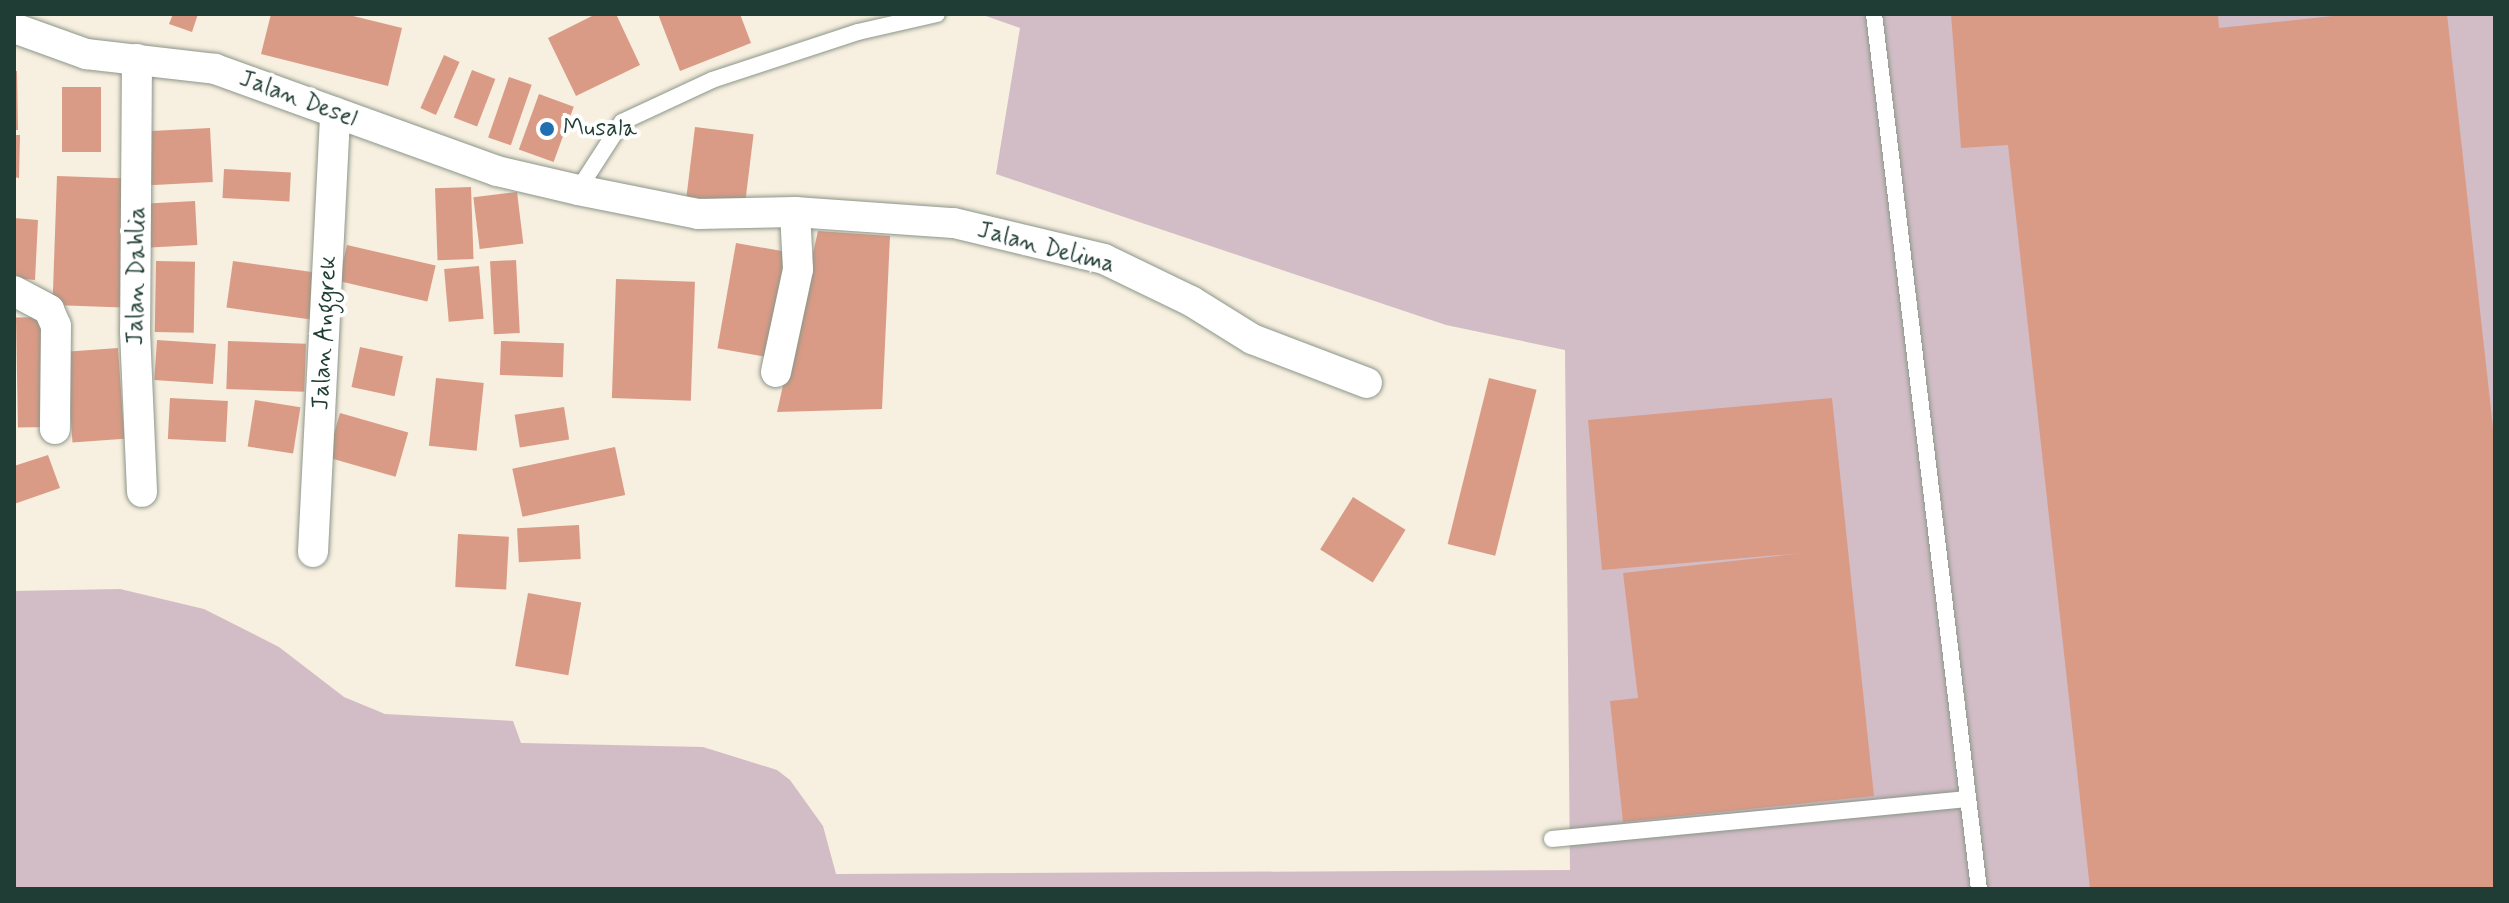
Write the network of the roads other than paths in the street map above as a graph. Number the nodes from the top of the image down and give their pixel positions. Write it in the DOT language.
graph roads {
  1 [pos="937,14"];
  2 [pos="1874,14"];
  3 [pos="14,28"];
  4 [pos="137,59"];
  5 [pos="335,113"];
  6 [pos="578,190"];
  7 [pos="795,212"];
  8 [pos="14,291"];
  9 [pos="776,372"];
  10 [pos="1367,383"];
  11 [pos="55,429"];
  12 [pos="142,492"];
  13 [pos="313,552"];
  14 [pos="1967,799"];
  15 [pos="1552,839"];
  16 [pos="1979,889"];
  1 -- 6 [label="lane"];
  2 -- 14 [label="lane"];
  3 -- 4 [label="street, Jalan Desel"];
  4 -- 5 [label="street, Jalan Desel"];
  4 -- 12 [label="street, Jalan Dahlia"];
  5 -- 6 [label="street, Jalan Desel"];
  5 -- 13 [label="street, Jalan Anggrek"];
  6 -- 7 [label="street, Jalan Delima"];
  7 -- 9 [label="street"];
  7 -- 10 [label="street, Jalan Delima"];
  8 -- 11 [label="street"];
  14 -- 15 [label="lane"];
  14 -- 16 [label="lane"];
}
